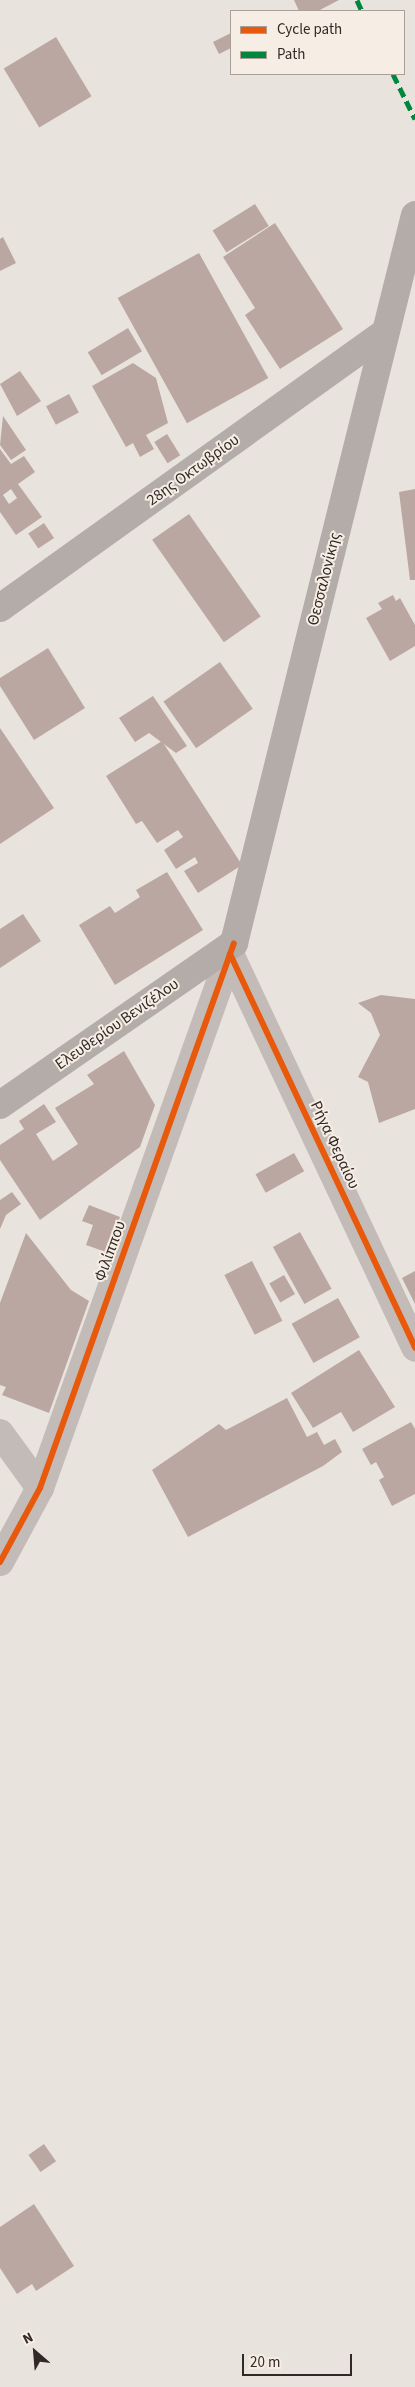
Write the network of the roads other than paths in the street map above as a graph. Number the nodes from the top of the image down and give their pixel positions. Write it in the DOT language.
graph roads {
  1 [pos="415,215"];
  2 [pos="385,332"];
  3 [pos="3,598"];
  4 [pos="232,949"];
  5 [pos="0,1105"];
  6 [pos="415,1348"];
  7 [pos="0,1433"];
  8 [pos="40,1488"];
  9 [pos="0,1562"];
  1 -- 2 [label="main road, Θεσσαλονίκης"];
  2 -- 3 [label="main road, 28ης Οκτωβρίου"];
  2 -- 4 [label="main road, Θεσσαλονίκης"];
  4 -- 5 [label="main road, Ελευθερίου Βενιζέλου"];
  4 -- 6 [label="street, Ρήγα Φεραίου"];
  4 -- 8 [label="street, Φιλίππου"];
  7 -- 8 [label="street"];
  8 -- 9 [label="street, Φιλίππου"];
}
